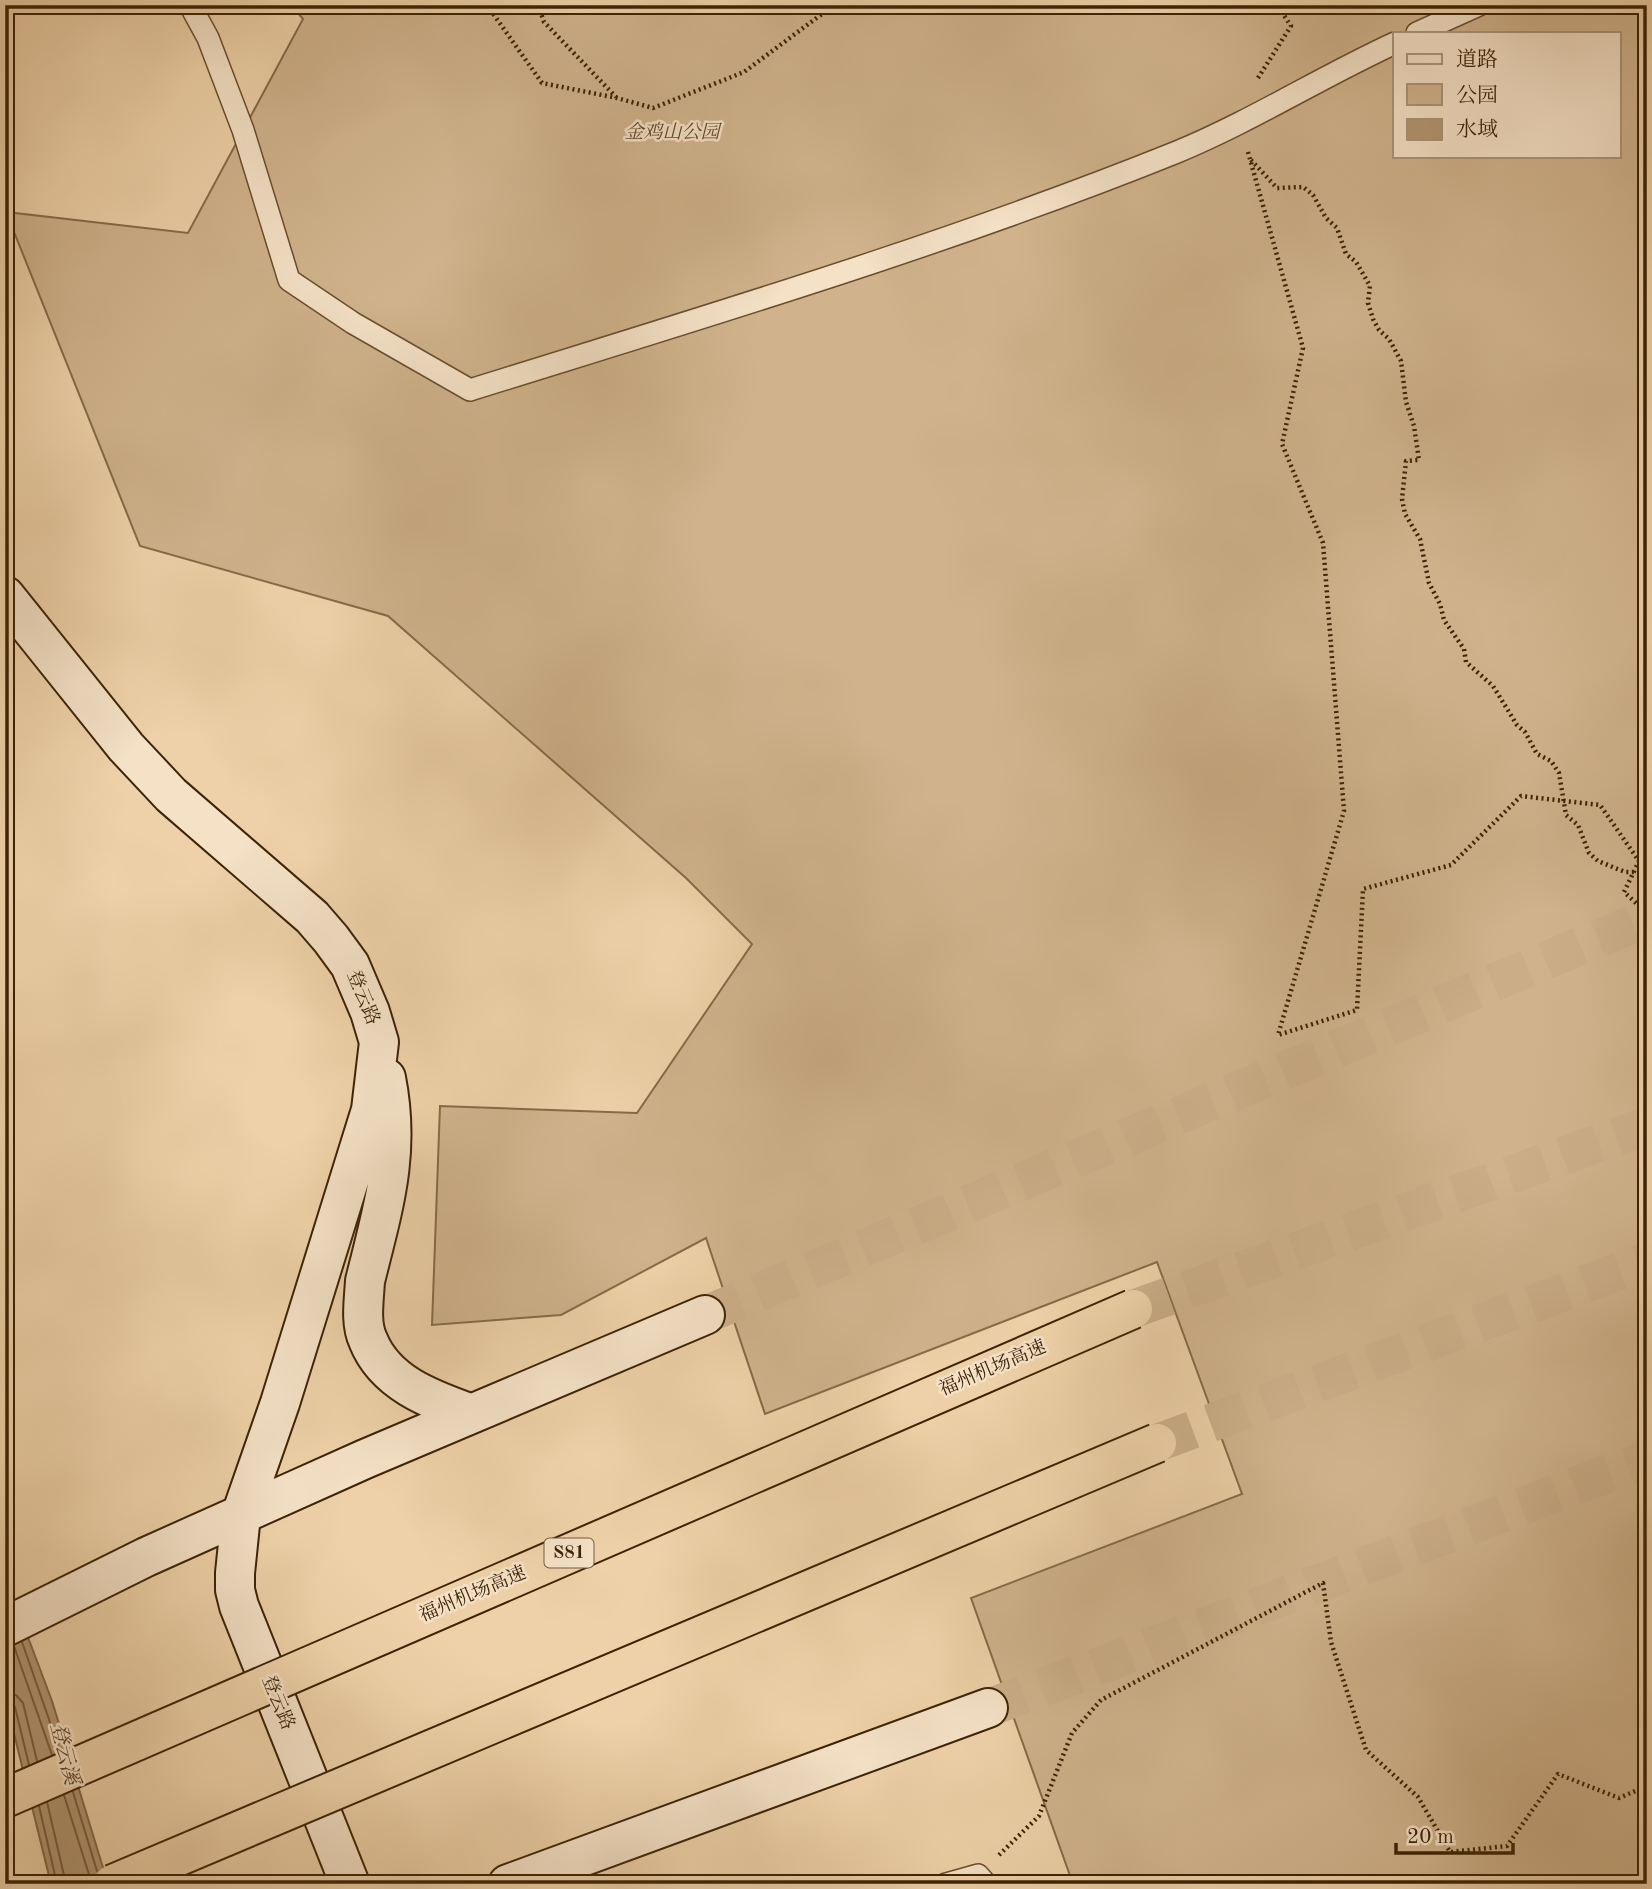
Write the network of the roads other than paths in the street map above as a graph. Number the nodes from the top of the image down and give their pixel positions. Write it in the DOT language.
graph roads {
  1 [pos="190,5"];
  2 [pos="1479,5"];
  3 [pos="1419,32"];
  4 [pos="1393,44"];
  5 [pos="5,596"];
  6 [pos="379,1042"];
  7 [pos="391,1104"];
  8 [pos="1133,1309"];
  9 [pos="705,1315"];
  10 [pos="469,1413"];
  11 [pos="1157,1443"];
  12 [pos="240,1516"];
  13 [pos="5,1627"];
  14 [pos="988,1708"];
  15 [pos="5,1798"];
  16 [pos="982,1879"];
  17 [pos="113,1884"];
  18 [pos="350,1884"];
  19 [pos="508,1884"];
  20 [pos="946,1884"];
  1 -- 4 [label="lane"];
  2 -- 3 [label="lane"];
  5 -- 6 [label="street, 登云路"];
  6 -- 7 [label="street"];
  6 -- 12 [label="street, 登云路"];
  7 -- 10 [label="street"];
  7 -- 12 [label="street, 登云路"];
  8 -- 15 [label="highway, 福州机场高速 / S81, bridge"];
  9 -- 10 [label="street"];
  10 -- 12 [label="street"];
  11 -- 17 [label="highway, bridge"];
  12 -- 13 [label="street"];
  12 -- 18 [label="street, 登云路"];
  14 -- 19 [label="street"];
  16 -- 20 [label="lane"];
}
